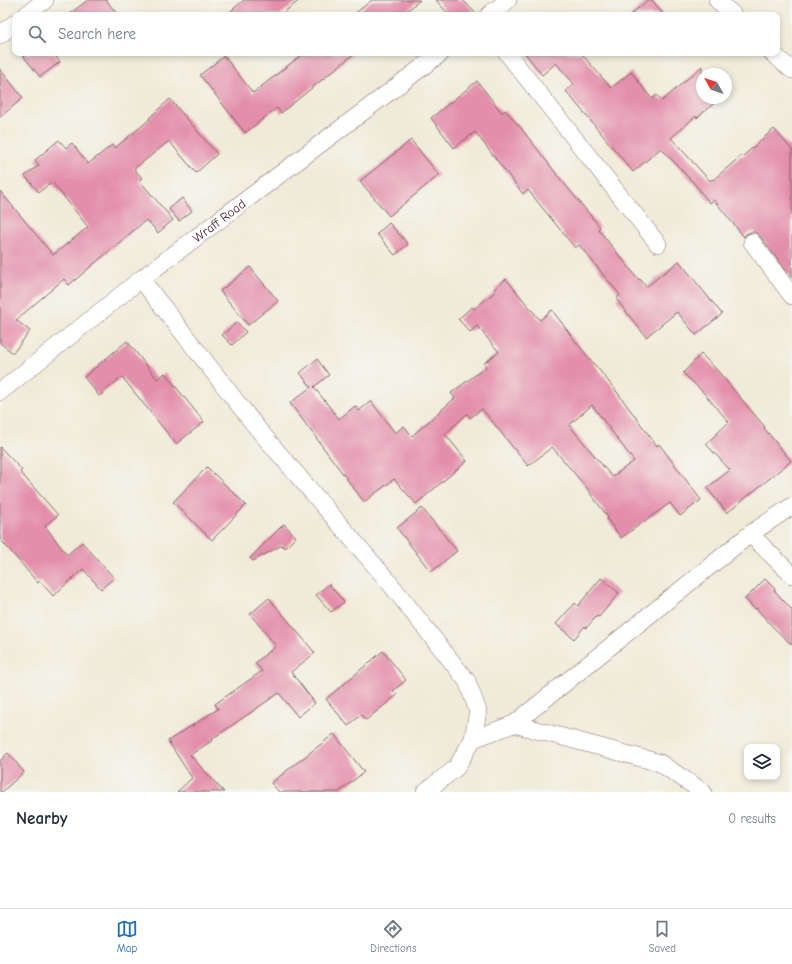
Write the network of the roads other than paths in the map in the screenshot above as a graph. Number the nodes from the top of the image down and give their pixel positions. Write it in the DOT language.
graph roads {
  1 [pos="45,0"];
  2 [pos="508,0"];
  3 [pos="717,0"];
  4 [pos="30,12"];
  5 [pos="493,12"];
  6 [pos="730,12"];
  7 [pos="12,26"];
  8 [pos="0,35"];
  9 [pos="437,56"];
  10 [pos="509,56"];
  11 [pos="776,56"];
  12 [pos="792,70"];
  13 [pos="752,242"];
  14 [pos="658,244"];
  15 [pos="141,280"];
  16 [pos="792,296"];
  17 [pos="0,392"];
  18 [pos="792,506"];
  19 [pos="750,534"];
  20 [pos="792,575"];
  21 [pos="514,724"];
  22 [pos="473,739"];
  23 [pos="425,792"];
  24 [pos="703,792"];
  1 -- 4 [label="street"];
  2 -- 5 [label="street"];
  3 -- 6 [label="street"];
  7 -- 8 [label="street"];
  9 -- 15 [label="street, Wraff Road"];
  10 -- 14 [label="street"];
  11 -- 12 [label="street"];
  13 -- 16 [label="street"];
  15 -- 17 [label="street, Wraff Road"];
  15 -- 22 [label="street"];
  18 -- 19 [label="street"];
  19 -- 20 [label="street"];
  19 -- 21 [label="street"];
  21 -- 22 [label="street"];
  21 -- 24 [label="street"];
  22 -- 23 [label="street"];
}
